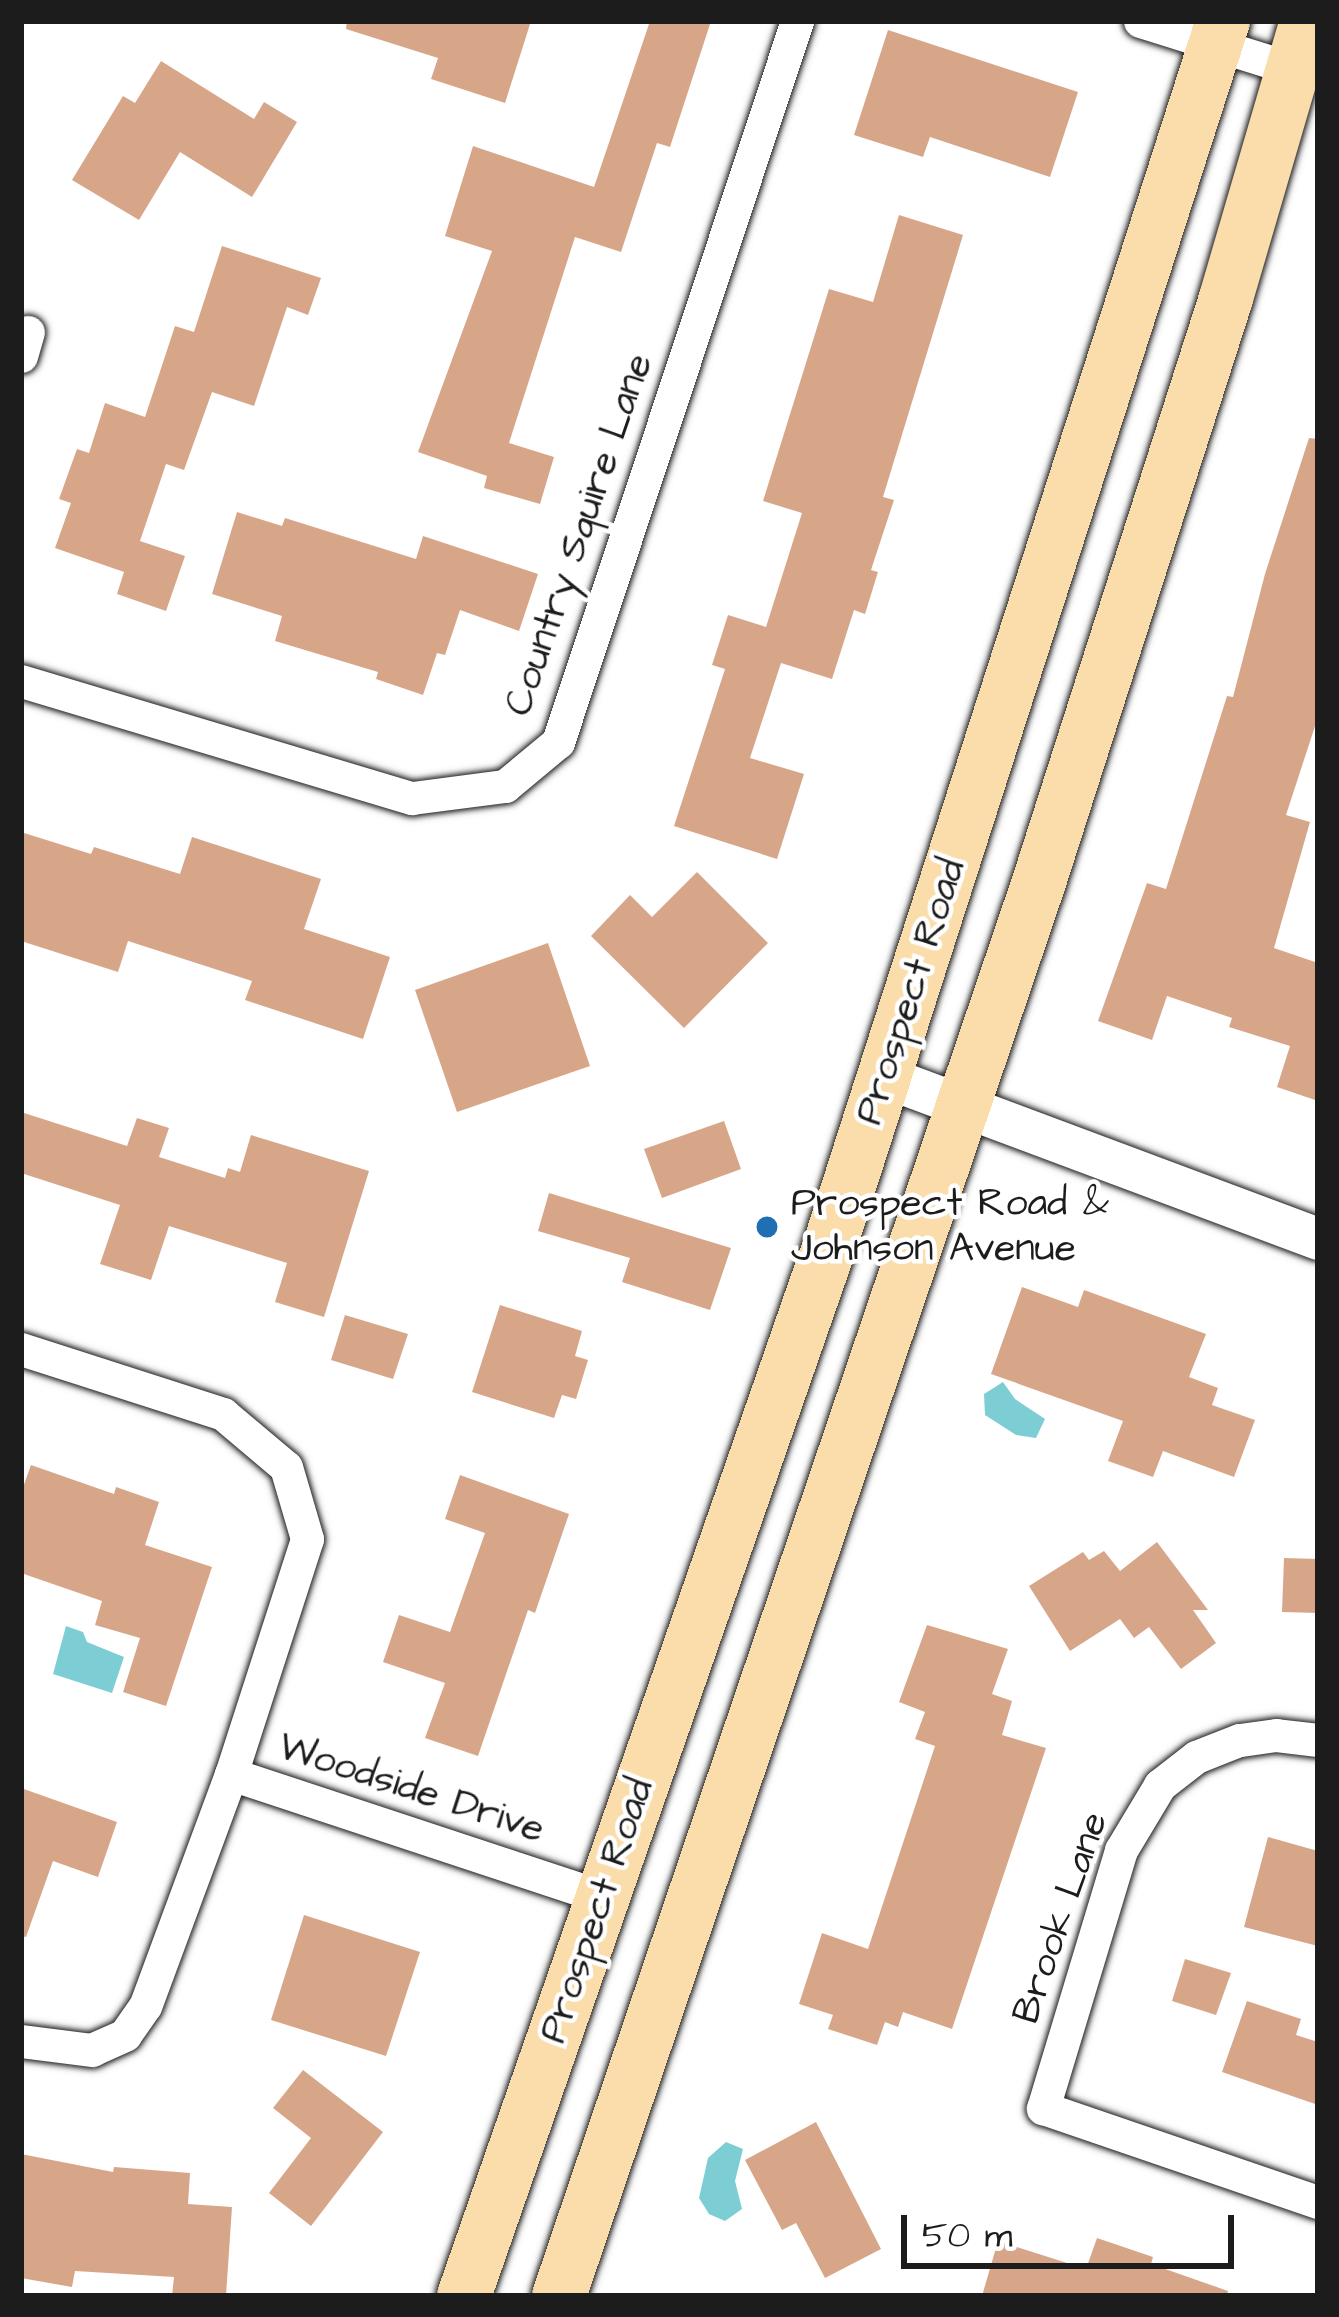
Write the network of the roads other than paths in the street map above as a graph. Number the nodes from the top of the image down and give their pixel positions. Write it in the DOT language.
graph roads {
  1 [pos="797,21"];
  2 [pos="1140,21"];
  3 [pos="1220,33"];
  4 [pos="1300,45"];
  5 [pos="21,680"];
  6 [pos="885,1077"];
  7 [pos="962,1106"];
  8 [pos="1318,1239"];
  9 [pos="21,1349"];
  10 [pos="1318,1740"];
  11 [pos="231,1774"];
  12 [pos="603,1897"];
  13 [pos="21,2041"];
  14 [pos="1318,2202"];
  15 [pos="464,2296"];
  16 [pos="559,2296"];
  1 -- 5 [label="street, Country Squire Lane"];
  2 -- 3 [label="street"];
  3 -- 4 [label="street"];
  3 -- 6 [label="main road, Prospect Road"];
  4 -- 7 [label="main road, Prospect Road"];
  6 -- 7 [label="street"];
  6 -- 12 [label="main road, Prospect Road"];
  7 -- 8 [label="street"];
  7 -- 16 [label="main road, Prospect Road"];
  9 -- 11 [label="street, Woodside Drive"];
  10 -- 14 [label="street, Brook Lane"];
  11 -- 12 [label="street, Woodside Drive"];
  11 -- 13 [label="street"];
  12 -- 15 [label="main road, Prospect Road"];
}
